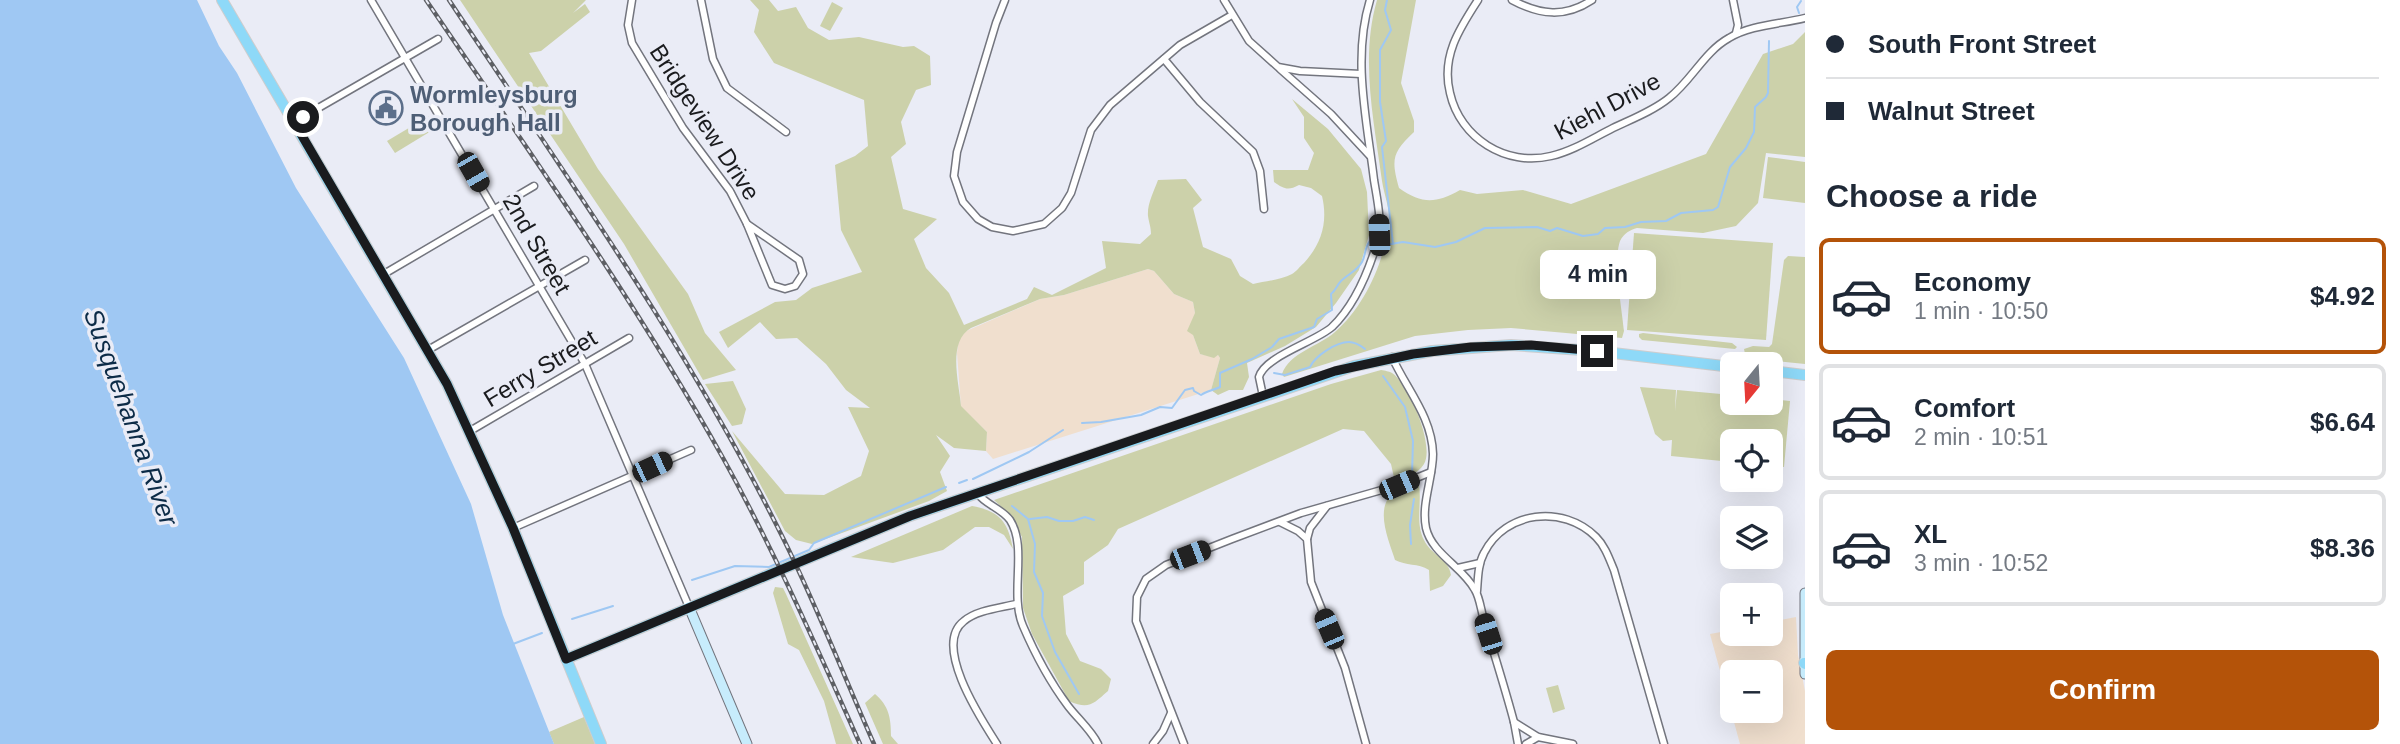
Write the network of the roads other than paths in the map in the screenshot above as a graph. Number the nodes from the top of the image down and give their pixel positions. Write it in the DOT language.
graph roads {
  1 [pos="222,0"];
  2 [pos="371,0"];
  3 [pos="632,0"];
  4 [pos="701,0"];
  5 [pos="1005,0"];
  6 [pos="1224,0"];
  7 [pos="1370,0"];
  8 [pos="1478,0"];
  9 [pos="1513,0"];
  10 [pos="1592,0"];
  11 [pos="1733,0"];
  12 [pos="1232,15"];
  13 [pos="1805,18"];
  14 [pos="1736,33"];
  15 [pos="438,39"];
  16 [pos="405,58"];
  17 [pos="1164,59"];
  18 [pos="1278,67"];
  19 [pos="1361,74"];
  20 [pos="294,122"];
  21 [pos="786,132"];
  22 [pos="1371,158"];
  23 [pos="534,186"];
  24 [pos="1264,209"];
  25 [pos="495,210"];
  26 [pos="747,224"];
  27 [pos="585,260"];
  28 [pos="384,274"];
  29 [pos="540,287"];
  30 [pos="629,338"];
  31 [pos="428,350"];
  32 [pos="1392,357"];
  33 [pos="585,364"];
  34 [pos="1720,365"];
  35 [pos="1783,372"];
  36 [pos="1805,375"];
  37 [pos="1263,396"];
  38 [pos="470,432"];
  39 [pos="691,450"];
  40 [pos="1431,472"];
  41 [pos="633,475"];
  42 [pos="977,493"];
  43 [pos="1328,504"];
  44 [pos="1279,522"];
  45 [pos="513,528"];
  46 [pos="1307,539"];
  47 [pos="1480,563"];
  48 [pos="1458,568"];
  49 [pos="1476,591"];
  50 [pos="1805,593"];
  51 [pos="1016,604"];
  52 [pos="689,607"];
  53 [pos="566,659"];
  54 [pos="1805,663"];
  55 [pos="1805,674"];
  56 [pos="1171,713"];
  57 [pos="1514,722"];
  58 [pos="1538,737"];
  59 [pos="601,744"];
  60 [pos="747,744"];
  61 [pos="997,744"];
  62 [pos="1098,744"];
  63 [pos="1153,744"];
  64 [pos="1184,744"];
  65 [pos="1366,744"];
  66 [pos="1518,744"];
  67 [pos="1525,744"];
  68 [pos="1573,744"];
  69 [pos="1664,744"];
  1 -- 20 [label="main road"];
  2 -- 16 [label="street, 2nd Street"];
  3 -- 26 [label="street, Bridgeview Drive"];
  4 -- 21 [label="street"];
  5 -- 17 [label="street"];
  6 -- 12 [label="street"];
  7 -- 19 [label="street"];
  8 -- 14 [label="street, Kiehl Drive"];
  9 -- 10 [label="street"];
  11 -- 14 [label="street"];
  12 -- 17 [label="street"];
  12 -- 18 [label="street"];
  13 -- 14 [label="street, Kiehl Drive"];
  15 -- 16 [label="street"];
  16 -- 20 [label="street"];
  16 -- 25 [label="street, 2nd Street"];
  17 -- 24 [label="street"];
  18 -- 19 [label="street"];
  18 -- 22 [label="street"];
  19 -- 22 [label="street"];
  20 -- 28 [label="main road"];
  22 -- 37 [label="street"];
  23 -- 25 [label="street"];
  25 -- 28 [label="street"];
  25 -- 29 [label="street, 2nd Street"];
  26 -- 26 [label="street, Bridgeview Drive"];
  27 -- 29 [label="street"];
  28 -- 31 [label="main road"];
  29 -- 31 [label="street"];
  29 -- 33 [label="street, 2nd Street"];
  30 -- 33 [label="street, Ferry Street"];
  31 -- 38 [label="main road"];
  32 -- 34 [label="main road"];
  32 -- 37 [label="main road"];
  32 -- 40 [label="street"];
  33 -- 38 [label="street, Ferry Street"];
  33 -- 41 [label="street, 2nd Street"];
  35 -- 36 [label="main road"];
  37 -- 42 [label="main road"];
  38 -- 45 [label="main road"];
  39 -- 41 [label="street"];
  40 -- 43 [label="street"];
  40 -- 48 [label="street"];
  41 -- 45 [label="street"];
  41 -- 52 [label="street, 2nd Street"];
  42 -- 51 [label="street"];
  42 -- 52 [label="main road"];
  43 -- 44 [label="street"];
  43 -- 46 [label="street"];
  44 -- 46 [label="street"];
  44 -- 56 [label="street"];
  45 -- 53 [label="main road"];
  46 -- 65 [label="street"];
  47 -- 48 [label="street"];
  47 -- 49 [label="street"];
  47 -- 69 [label="street"];
  48 -- 49 [label="street"];
  49 -- 57 [label="street"];
  50 -- 54 [label="street"];
  51 -- 61 [label="street"];
  51 -- 62 [label="street"];
  52 -- 53 [label="main road"];
  52 -- 60 [label="street"];
  53 -- 59 [label="main road"];
  54 -- 55 [label="street"];
  56 -- 63 [label="street"];
  56 -- 64 [label="street"];
  57 -- 58 [label="street"];
  57 -- 66 [label="street"];
  58 -- 67 [label="street"];
  58 -- 68 [label="street"];
}
